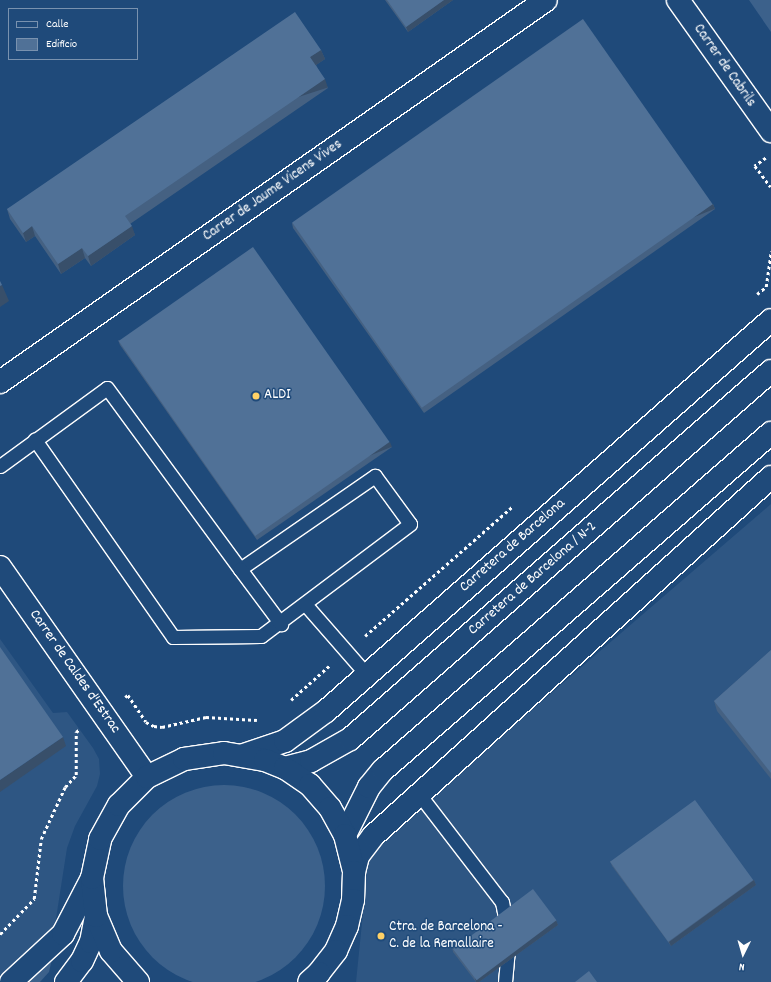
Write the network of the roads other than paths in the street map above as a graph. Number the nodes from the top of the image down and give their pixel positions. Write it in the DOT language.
graph roads {
  1 [pos="546,0"];
  2 [pos="678,0"];
  3 [pos="771,131"];
  4 [pos="771,320"];
  5 [pos="771,371"];
  6 [pos="0,382"];
  7 [pos="771,433"];
  8 [pos="35,440"];
  9 [pos="0,466"];
  10 [pos="771,477"];
  11 [pos="0,568"];
  12 [pos="240,569"];
  13 [pos="305,604"];
  14 [pos="281,624"];
  15 [pos="366,675"];
  16 [pos="244,755"];
  17 [pos="285,768"];
  18 [pos="147,777"];
  19 [pos="419,794"];
  20 [pos="344,835"];
  21 [pos="354,872"];
  22 [pos="92,878"];
  23 [pos="96,916"];
  24 [pos="11,982"];
  25 [pos="66,982"];
  26 [pos="138,982"];
  27 [pos="309,982"];
  28 [pos="506,982"];
  1 -- 6 [label="street, Carrer de Jaume Vicens Vives"];
  2 -- 3 [label="street, Carrer de Cabrils"];
  4 -- 15 [label="street, Carretera de Barcelona"];
  5 -- 17 [label="street, Carretera de Barcelona / N-2"];
  7 -- 20 [label="street"];
  8 -- 9 [label="lane"];
  8 -- 12 [label="lane"];
  8 -- 14 [label="lane"];
  10 -- 19 [label="street"];
  11 -- 18 [label="street, Carrer de Caldes d'Estrac"];
  12 -- 13 [label="lane"];
  12 -- 14 [label="lane"];
  13 -- 14 [label="lane"];
  13 -- 15 [label="lane"];
  15 -- 16 [label="street, Carretera de Barcelona"];
  16 -- 17 [label="street"];
  16 -- 18 [label="street"];
  17 -- 20 [label="street"];
  18 -- 22 [label="street"];
  19 -- 21 [label="street"];
  19 -- 28 [label="lane"];
  20 -- 21 [label="street"];
  21 -- 27 [label="street"];
  22 -- 23 [label="street"];
  22 -- 24 [label="street"];
  23 -- 25 [label="street"];
  23 -- 26 [label="street"];
}
